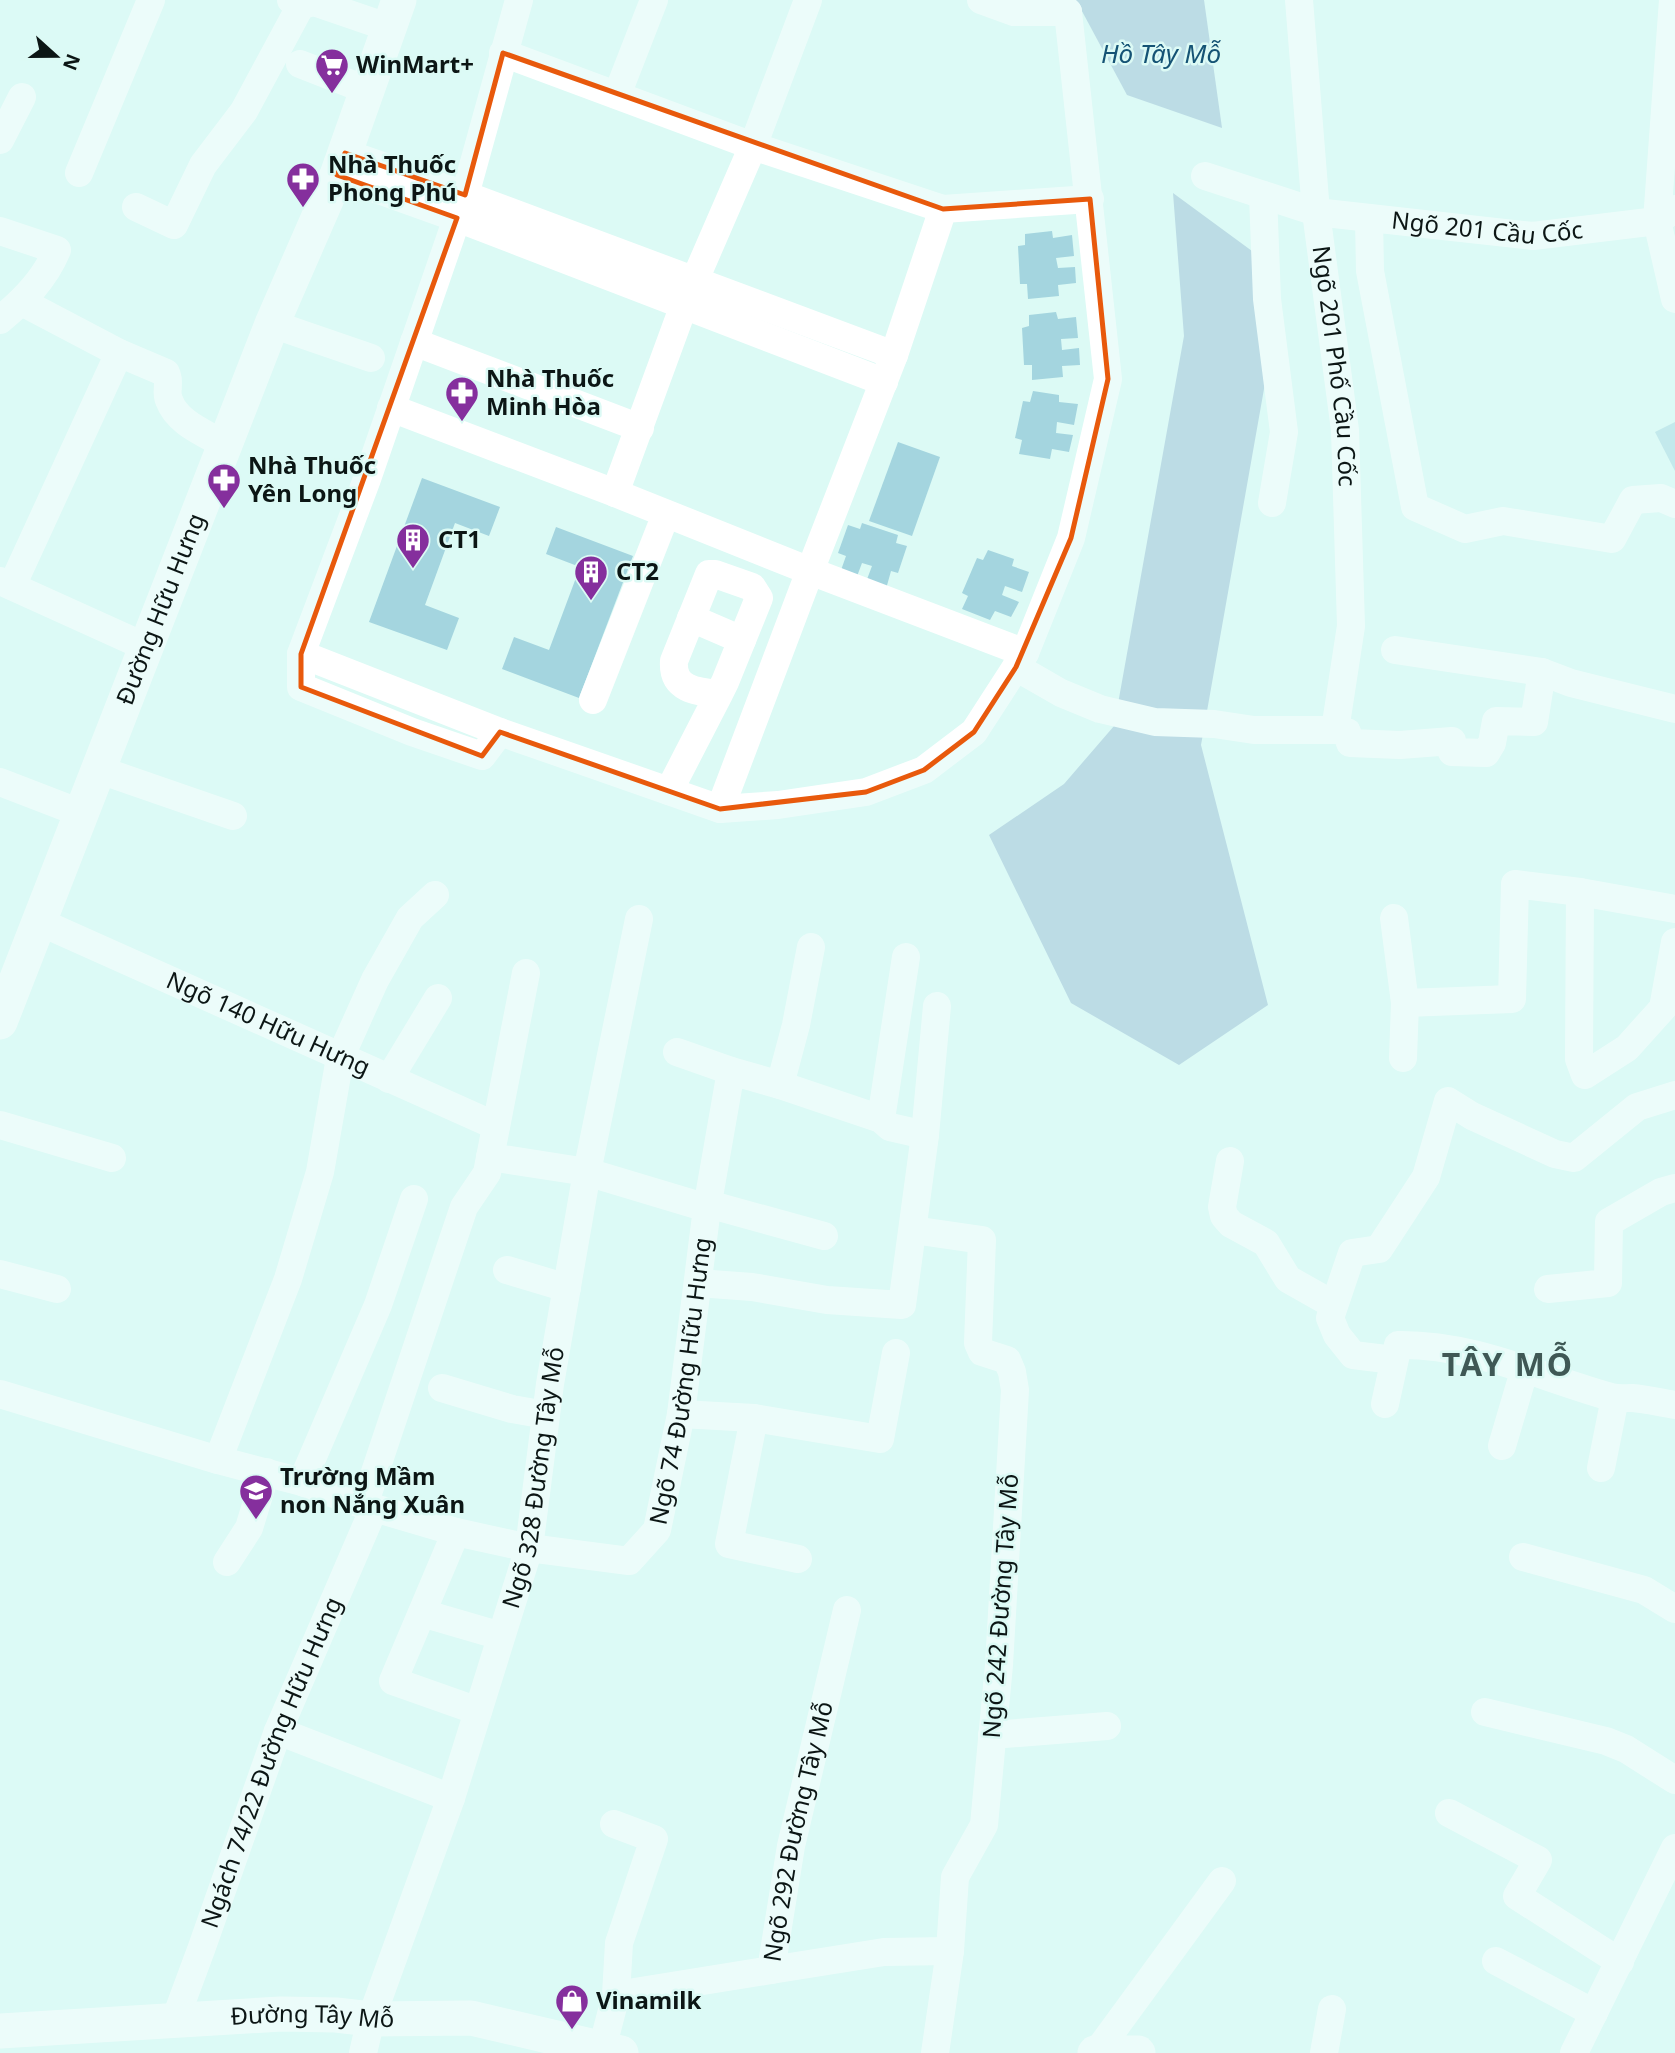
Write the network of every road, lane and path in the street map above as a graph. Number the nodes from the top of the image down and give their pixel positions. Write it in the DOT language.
graph roads {
  1 [pos="151,0"];
  2 [pos="519,0"];
  3 [pos="654,0"];
  4 [pos="808,0"];
  5 [pos="981,0"];
  6 [pos="1299,0"];
  7 [pos="296,3"];
  8 [pos="1061,6"];
  9 [pos="395,14"];
  10 [pos="1673,14"];
  11 [pos="503,53"];
  12 [pos="300,64"];
  13 [pos="369,91"];
  14 [pos="617,95"];
  15 [pos="22,97"];
  16 [pos="0,140"];
  17 [pos="753,146"];
  18 [pos="341,164"];
  19 [pos="79,173"];
  20 [pos="1205,176"];
  21 [pos="1263,195"];
  22 [pos="1090,199"];
  23 [pos="461,206"];
  24 [pos="136,207"];
  25 [pos="943,209"];
  26 [pos="1316,212"];
  27 [pos="1666,215"];
  28 [pos="1369,218"];
  29 [pos="0,230"];
  30 [pos="689,293"];
  31 [pos="1675,299"];
  32 [pos="22,302"];
  33 [pos="0,320"];
  34 [pos="272,324"];
  35 [pos="414,342"];
  36 [pos="119,354"];
  37 [pos="894,355"];
  38 [pos="371,358"];
  39 [pos="884,382"];
  40 [pos="391,408"];
  41 [pos="640,428"];
  42 [pos="225,445"];
  43 [pos="615,493"];
  44 [pos="1272,503"];
  45 [pos="1675,504"];
  46 [pos="666,514"];
  47 [pos="810,571"];
  48 [pos="6,584"];
  49 [pos="691,618"];
  50 [pos="742,640"];
  51 [pos="146,647"];
  52 [pos="1395,650"];
  53 [pos="301,654"];
  54 [pos="1021,660"];
  55 [pos="1542,672"];
  56 [pos="719,694"];
  57 [pos="593,700"];
  58 [pos="423,702"];
  59 [pos="1675,709"];
  60 [pos="1335,730"];
  61 [pos="412,732"];
  62 [pos="500,732"];
  63 [pos="100,770"];
  64 [pos="0,782"];
  65 [pos="669,791"];
  66 [pos="720,809"];
  67 [pos="83,814"];
  68 [pos="233,816"];
  69 [pos="1580,892"];
  70 [pos="435,895"];
  71 [pos="1675,909"];
  72 [pos="1394,918"];
  73 [pos="639,919"];
  74 [pos="40,922"];
  75 [pos="1675,942"];
  76 [pos="811,947"];
  77 [pos="906,957"];
  78 [pos="526,973"];
  79 [pos="438,998"];
  80 [pos="1405,1003"];
  81 [pos="937,1006"];
  82 [pos="0,1023"];
  83 [pos="677,1052"];
  84 [pos="341,1058"];
  85 [pos="1403,1058"];
  86 [pos="731,1071"];
  87 [pos="389,1079"];
  88 [pos="780,1085"];
  89 [pos="1675,1095"];
  90 [pos="881,1119"];
  91 [pos="0,1125"];
  92 [pos="496,1126"];
  93 [pos="925,1135"];
  94 [pos="490,1157"];
  95 [pos="112,1158"];
  96 [pos="1230,1161"];
  97 [pos="587,1172"];
  98 [pos="1668,1190"];
  99 [pos="414,1199"];
  100 [pos="707,1206"];
  101 [pos="913,1230"];
  102 [pos="824,1236"];
  103 [pos="507,1270"];
  104 [pos="0,1274"];
  105 [pos="698,1283"];
  106 [pos="567,1288"];
  107 [pos="57,1289"];
  108 [pos="1548,1289"];
  109 [pos="1334,1305"];
  110 [pos="896,1353"];
  111 [pos="1394,1360"];
  112 [pos="1525,1368"];
  113 [pos="442,1388"];
  114 [pos="0,1394"];
  115 [pos="1615,1398"];
  116 [pos="1385,1405"];
  117 [pos="1675,1405"];
  118 [pos="681,1414"];
  119 [pos="546,1415"];
  120 [pos="754,1418"];
  121 [pos="1502,1446"];
  122 [pos="218,1460"];
  123 [pos="1601,1468"];
  124 [pos="266,1472"];
  125 [pos="302,1482"];
  126 [pos="369,1507"];
  127 [pos="456,1532"];
  128 [pos="529,1548"];
  129 [pos="1523,1557"];
  130 [pos="798,1559"];
  131 [pos="227,1562"];
  132 [pos="1675,1609"];
  133 [pos="847,1610"];
  134 [pos="422,1613"];
  135 [pos="501,1636"];
  136 [pos="478,1711"];
  137 [pos="1485,1712"];
  138 [pos="1107,1726"];
  139 [pos="278,1731"];
  140 [pos="992,1735"];
  141 [pos="1675,1780"];
  142 [pos="451,1798"];
  143 [pos="1449,1813"];
  144 [pos="614,1825"];
  145 [pos="1675,1848"];
  146 [pos="1222,1881"];
  147 [pos="950,1951"];
  148 [pos="1496,1961"];
  149 [pos="1620,1962"];
  150 [pos="771,1970"];
  151 [pos="615,1995"];
  152 [pos="1332,2009"];
  153 [pos="1594,2013"];
  154 [pos="371,2019"];
  155 [pos="175,2020"];
  156 [pos="0,2031"];
  157 [pos="611,2051"];
  158 [pos="1096,2052"];
  159 [pos="363,2053"];
  160 [pos="935,2053"];
  161 [pos="1138,2053"];
  162 [pos="1324,2053"];
  163 [pos="1574,2053"];
  1 -- 19 [label="street"];
  2 -- 11 [label="street"];
  3 -- 14 [label="street"];
  4 -- 17 [label="street"];
  5 -- 8 [label="street"];
  6 -- 26 [label="street, Ngõ 201 Phố Cầu Cốc"];
  7 -- 9 [label="street"];
  7 -- 24 [label="street"];
  8 -- 22 [label="street"];
  9 -- 13 [label="main road, Đường Hữu Hưng"];
  10 -- 27 [label="street"];
  11 -- 14 [label="street"];
  11 -- 23 [label="street"];
  12 -- 13 [label="street"];
  13 -- 18 [label="main road, Đường Hữu Hưng"];
  14 -- 17 [label="street"];
  15 -- 16 [label="street"];
  17 -- 25 [label="street"];
  17 -- 30 [label="street"];
  18 -- 23 [label="street"];
  18 -- 34 [label="main road, Đường Hữu Hưng"];
  20 -- 21 [label="street, Ngõ 201 Cầu Cốc"];
  21 -- 26 [label="street, Ngõ 201 Cầu Cốc"];
  21 -- 44 [label="street"];
  22 -- 25 [label="street"];
  22 -- 54 [label="street"];
  23 -- 30 [label="street"];
  23 -- 35 [label="street"];
  25 -- 37 [label="street"];
  26 -- 28 [label="street, Ngõ 201 Cầu Cốc"];
  26 -- 60 [label="street, Ngõ 201 Phố Cầu Cốc"];
  27 -- 28 [label="street, Ngõ 201 Cầu Cốc"];
  27 -- 31 [label="street"];
  28 -- 45 [label="street"];
  29 -- 32 [label="street"];
  30 -- 37 [label="street"];
  30 -- 39 [label="street"];
  30 -- 41 [label="street"];
  32 -- 33 [label="street"];
  32 -- 36 [label="street"];
  34 -- 38 [label="street"];
  34 -- 42 [label="main road, Đường Hữu Hưng"];
  35 -- 40 [label="street"];
  35 -- 41 [label="street"];
  36 -- 42 [label="street"];
  36 -- 48 [label="street"];
  37 -- 39 [label="street"];
  39 -- 47 [label="street"];
  40 -- 43 [label="street"];
  40 -- 53 [label="street"];
  41 -- 43 [label="street"];
  42 -- 51 [label="main road, Đường Hữu Hưng"];
  43 -- 46 [label="street"];
  46 -- 47 [label="street"];
  46 -- 57 [label="street"];
  47 -- 54 [label="street"];
  47 -- 66 [label="street"];
  48 -- 51 [label="street"];
  49 -- 50 [label="street"];
  49 -- 50 [label="street"];
  49 -- 56 [label="street"];
  50 -- 56 [label="street"];
  51 -- 63 [label="main road, Đường Hữu Hưng"];
  52 -- 55 [label="street"];
  53 -- 58 [label="street"];
  53 -- 61 [label="street"];
  54 -- 60 [label="street"];
  54 -- 66 [label="street"];
  55 -- 59 [label="street"];
  55 -- 60 [label="street"];
  56 -- 65 [label="street"];
  58 -- 61 [label="street"];
  58 -- 62 [label="street"];
  61 -- 62 [label="street"];
  62 -- 65 [label="street"];
  63 -- 67 [label="main road, Đường Hữu Hưng"];
  63 -- 68 [label="street"];
  64 -- 67 [label="street"];
  65 -- 66 [label="street"];
  67 -- 74 [label="main road, Đường Hữu Hưng"];
  69 -- 71 [label="street"];
  69 -- 75 [label="street"];
  69 -- 80 [label="street"];
  70 -- 84 [label="street"];
  72 -- 80 [label="street"];
  73 -- 97 [label="street, Ngõ 328 Đường Tây Mỗ"];
  74 -- 82 [label="main road, Đường Hữu Hưng"];
  74 -- 84 [label="street, Ngõ 140 Hữu Hưng"];
  76 -- 88 [label="street"];
  77 -- 90 [label="street"];
  78 -- 92 [label="street, Ngách 74/22 Đường Hữu Hưng"];
  79 -- 87 [label="street"];
  80 -- 85 [label="street"];
  81 -- 93 [label="street"];
  83 -- 86 [label="street"];
  84 -- 87 [label="street, Ngõ 140 Hữu Hưng"];
  84 -- 122 [label="street"];
  86 -- 88 [label="street"];
  86 -- 100 [label="street, Ngõ 74 Đường Hữu Hưng"];
  87 -- 92 [label="street, Ngõ 140 Hữu Hưng"];
  88 -- 90 [label="street"];
  89 -- 109 [label="street"];
  90 -- 93 [label="street"];
  91 -- 95 [label="street"];
  92 -- 94 [label="street, Ngách 74/22 Đường Hữu Hưng"];
  93 -- 101 [label="street"];
  94 -- 97 [label="street"];
  94 -- 126 [label="street, Ngách 74/22 Đường Hữu Hưng"];
  96 -- 109 [label="street"];
  97 -- 100 [label="street"];
  97 -- 106 [label="street, Ngõ 328 Đường Tây Mỗ"];
  98 -- 108 [label="street"];
  99 -- 125 [label="street"];
  100 -- 102 [label="street"];
  100 -- 105 [label="street, Ngõ 74 Đường Hữu Hưng"];
  101 -- 105 [label="street"];
  101 -- 140 [label="street, Ngõ 242 Đường Tây Mỗ"];
  103 -- 106 [label="street"];
  104 -- 107 [label="street"];
  105 -- 118 [label="street, Ngõ 74 Đường Hữu Hưng"];
  106 -- 119 [label="street, Ngõ 328 Đường Tây Mỗ"];
  109 -- 111 [label="street"];
  110 -- 120 [label="street"];
  111 -- 112 [label="street"];
  111 -- 116 [label="street"];
  112 -- 115 [label="street"];
  112 -- 121 [label="street"];
  113 -- 119 [label="street"];
  114 -- 122 [label="street, Ngõ 74 Đường Hữu Hưng"];
  115 -- 117 [label="street"];
  115 -- 123 [label="street"];
  118 -- 120 [label="street"];
  118 -- 128 [label="street, Ngõ 74 Đường Hữu Hưng"];
  119 -- 128 [label="street, Ngõ 328 Đường Tây Mỗ"];
  120 -- 130 [label="street"];
  122 -- 124 [label="street, Ngõ 74 Đường Hữu Hưng"];
  124 -- 125 [label="street, Ngõ 74 Đường Hữu Hưng"];
  124 -- 131 [label="street"];
  125 -- 126 [label="street, Ngõ 74 Đường Hữu Hưng"];
  126 -- 127 [label="street, Ngõ 74 Đường Hữu Hưng"];
  126 -- 139 [label="street, Ngách 74/22 Đường Hữu Hưng"];
  127 -- 128 [label="street, Ngõ 74 Đường Hữu Hưng"];
  127 -- 134 [label="street"];
  128 -- 135 [label="street, Ngõ 328 Đường Tây Mỗ"];
  129 -- 132 [label="street"];
  133 -- 150 [label="street, Ngõ 292 Đường Tây Mỗ"];
  134 -- 135 [label="street"];
  134 -- 136 [label="street"];
  135 -- 136 [label="street, Ngõ 328 Đường Tây Mỗ"];
  136 -- 142 [label="street, Ngõ 328 Đường Tây Mỗ"];
  137 -- 141 [label="street"];
  138 -- 140 [label="street"];
  139 -- 142 [label="street"];
  139 -- 155 [label="street, Ngách 74/22 Đường Hữu Hưng"];
  140 -- 147 [label="street, Ngõ 242 Đường Tây Mỗ"];
  142 -- 154 [label="street, Ngõ 328 Đường Tây Mỗ"];
  143 -- 149 [label="street"];
  144 -- 151 [label="street"];
  145 -- 149 [label="street"];
  146 -- 158 [label="street"];
  147 -- 150 [label="street"];
  147 -- 160 [label="street, Ngõ 242 Đường Tây Mỗ"];
  148 -- 153 [label="street"];
  149 -- 153 [label="street"];
  150 -- 151 [label="street, Ngõ 292 Đường Tây Mỗ"];
  151 -- 157 [label="street"];
  152 -- 162 [label="street"];
  153 -- 163 [label="street"];
  154 -- 155 [label="main road, Đường Tây Mỗ"];
  154 -- 157 [label="main road, Đường Tây Mỗ"];
  154 -- 159 [label="street, Ngõ 328 Đường Tây Mỗ"];
  155 -- 156 [label="main road, Đường Tây Mỗ"];
  158 -- 161 [label="main road"];
}
